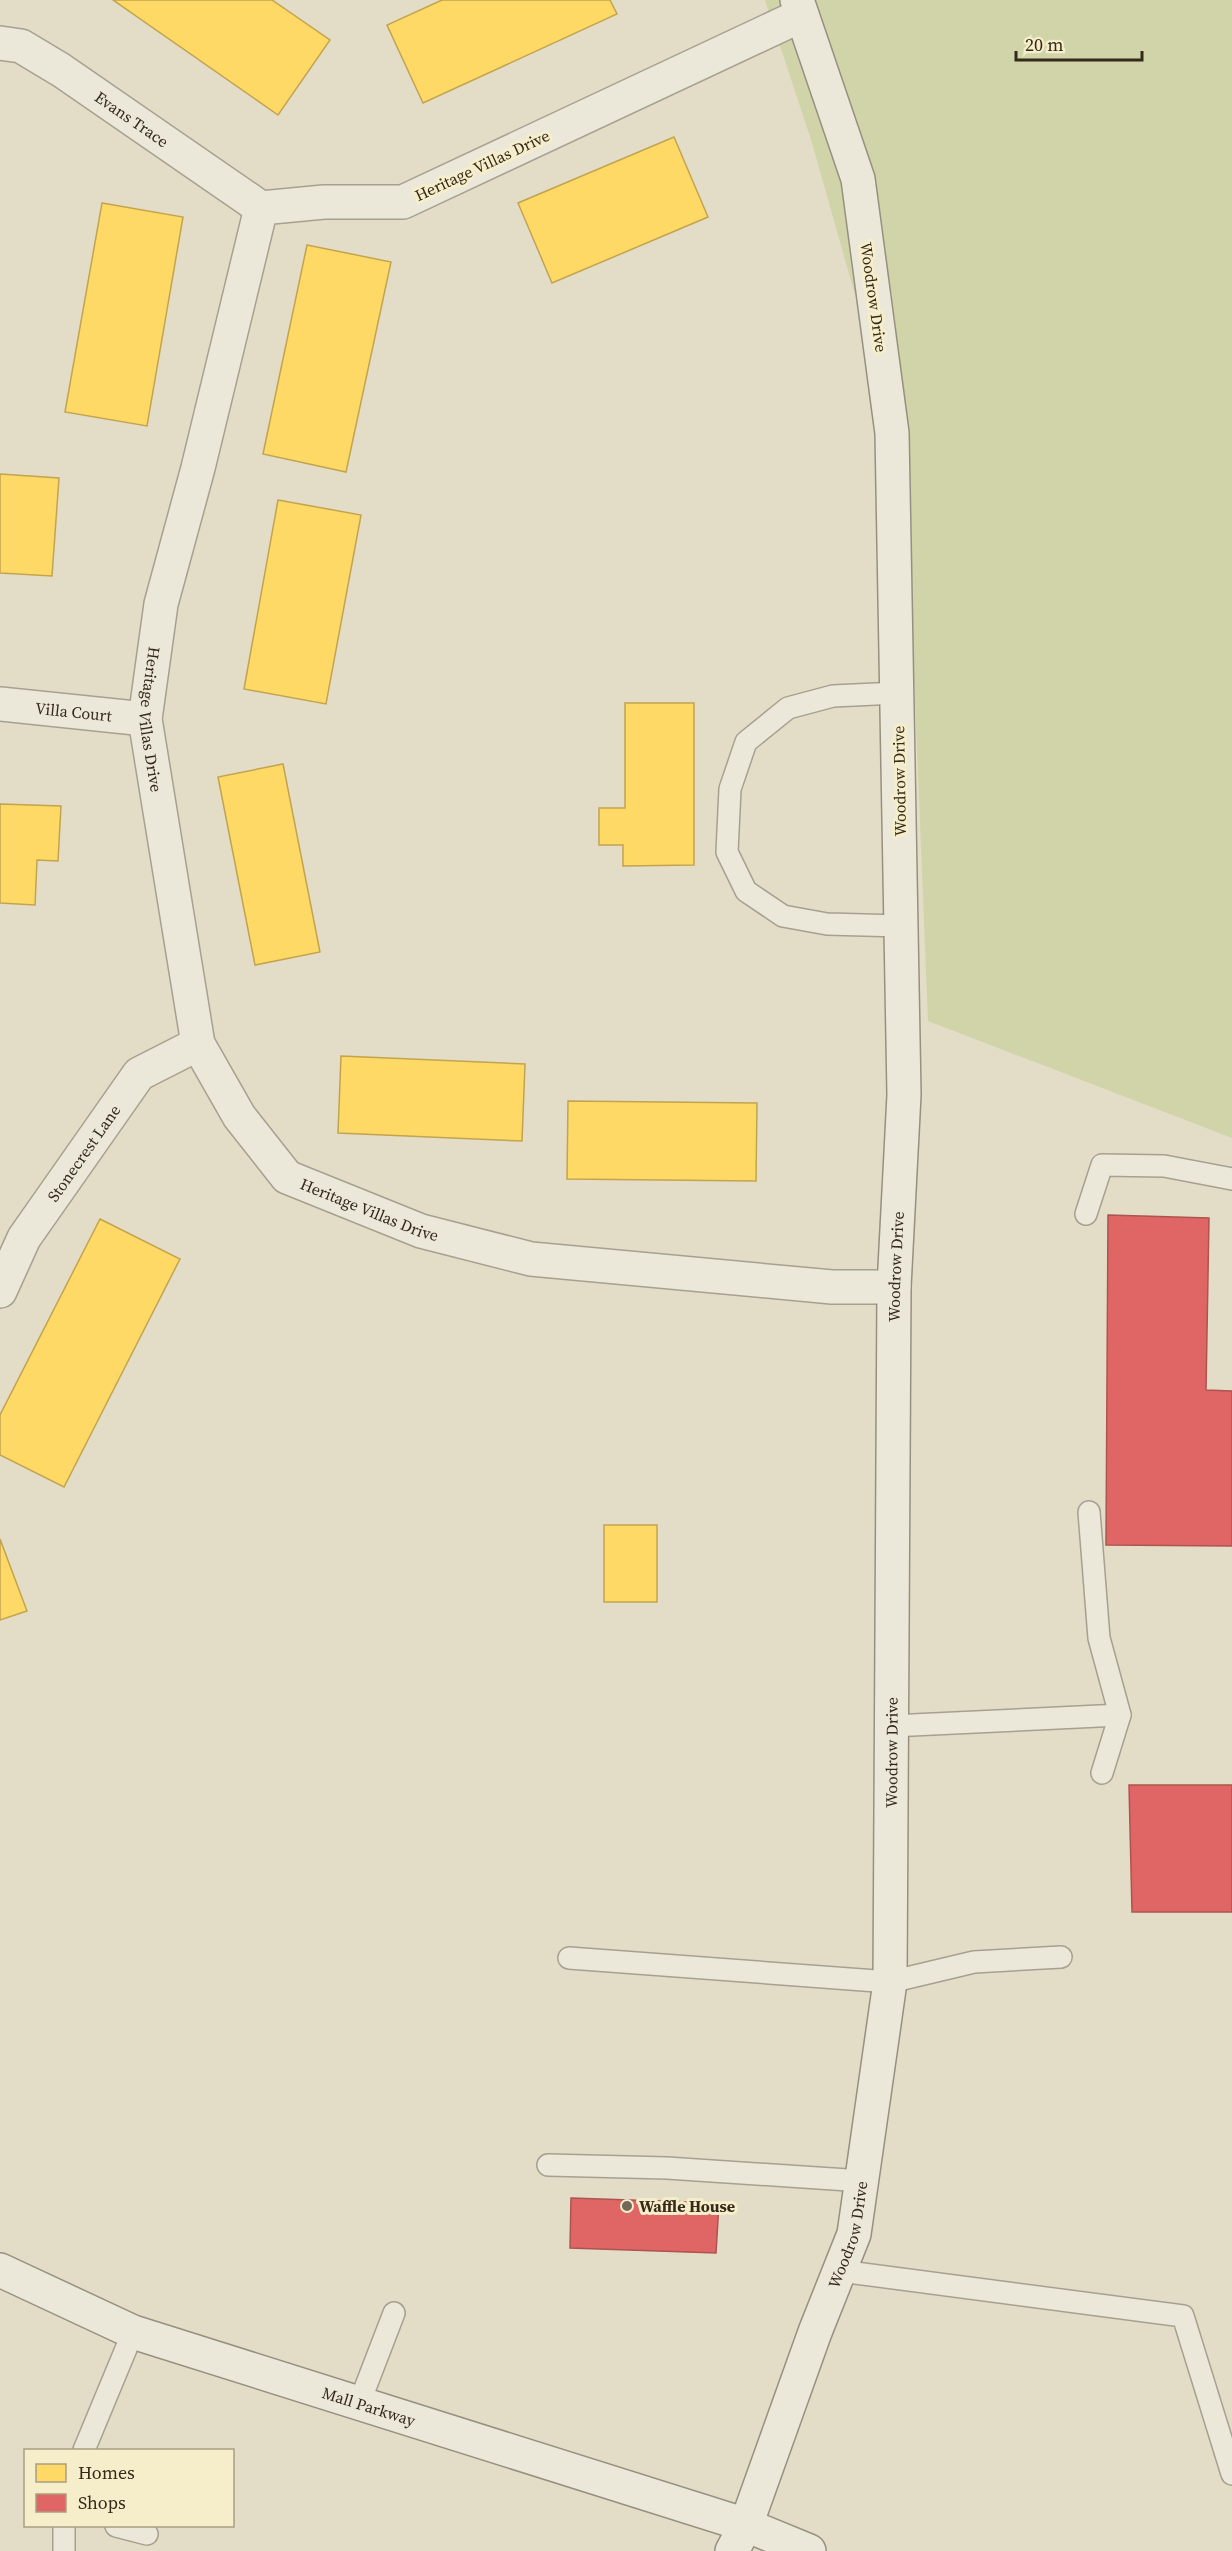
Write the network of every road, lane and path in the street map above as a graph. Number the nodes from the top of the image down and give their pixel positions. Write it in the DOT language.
graph roads {
  1 [pos="799,8"];
  2 [pos="0,43"];
  3 [pos="261,207"];
  4 [pos="897,693"];
  5 [pos="0,704"];
  6 [pos="145,719"];
  7 [pos="901,926"];
  8 [pos="198,1044"];
  9 [pos="1232,1179"];
  10 [pos="1086,1214"];
  11 [pos="894,1287"];
  12 [pos="0,1291"];
  13 [pos="1089,1512"];
  14 [pos="1120,1715"];
  15 [pos="891,1726"];
  16 [pos="1102,1773"];
  17 [pos="1061,1957"];
  18 [pos="569,1958"];
  19 [pos="890,1982"];
  20 [pos="548,2166"];
  21 [pos="862,2181"];
  22 [pos="0,2270"];
  23 [pos="840,2271"];
  24 [pos="394,2313"];
  25 [pos="133,2332"];
  26 [pos="359,2404"];
  27 [pos="85,2449"];
  28 [pos="1232,2474"];
  29 [pos="64,2527"];
  30 [pos="120,2527"];
  31 [pos="147,2534"];
  32 [pos="739,2538"];
  33 [pos="64,2551"];
  34 [pos="809,2551"];
  1 -- 3 [label="street, Heritage Villas Drive"];
  1 -- 4 [label="street, Woodrow Drive"];
  2 -- 3 [label="street, Evans Trace"];
  3 -- 6 [label="street, Heritage Villas Drive"];
  4 -- 7 [label="street, Woodrow Drive"];
  4 -- 7 [label="lane"];
  5 -- 6 [label="street, Villa Court"];
  6 -- 8 [label="street, Heritage Villas Drive"];
  7 -- 11 [label="street, Woodrow Drive"];
  8 -- 11 [label="street, Heritage Villas Drive"];
  8 -- 12 [label="street, Stonecrest Lane"];
  9 -- 10 [label="lane"];
  11 -- 15 [label="street, Woodrow Drive"];
  13 -- 14 [label="lane"];
  14 -- 15 [label="lane"];
  14 -- 16 [label="lane"];
  15 -- 19 [label="street, Woodrow Drive"];
  17 -- 19 [label="lane"];
  18 -- 19 [label="lane"];
  19 -- 21 [label="street, Woodrow Drive"];
  20 -- 21 [label="lane"];
  21 -- 23 [label="street, Woodrow Drive"];
  22 -- 25 [label="street, Mall Parkway"];
  23 -- 28 [label="lane"];
  23 -- 32 [label="street, Woodrow Drive"];
  24 -- 26 [label="lane"];
  25 -- 26 [label="street, Mall Parkway"];
  25 -- 27 [label="lane"];
  26 -- 32 [label="street, Mall Parkway"];
  29 -- 33 [label="lane"];
  30 -- 31 [label="lane"];
  32 -- 34 [label="street, Mall Parkway"];
}
